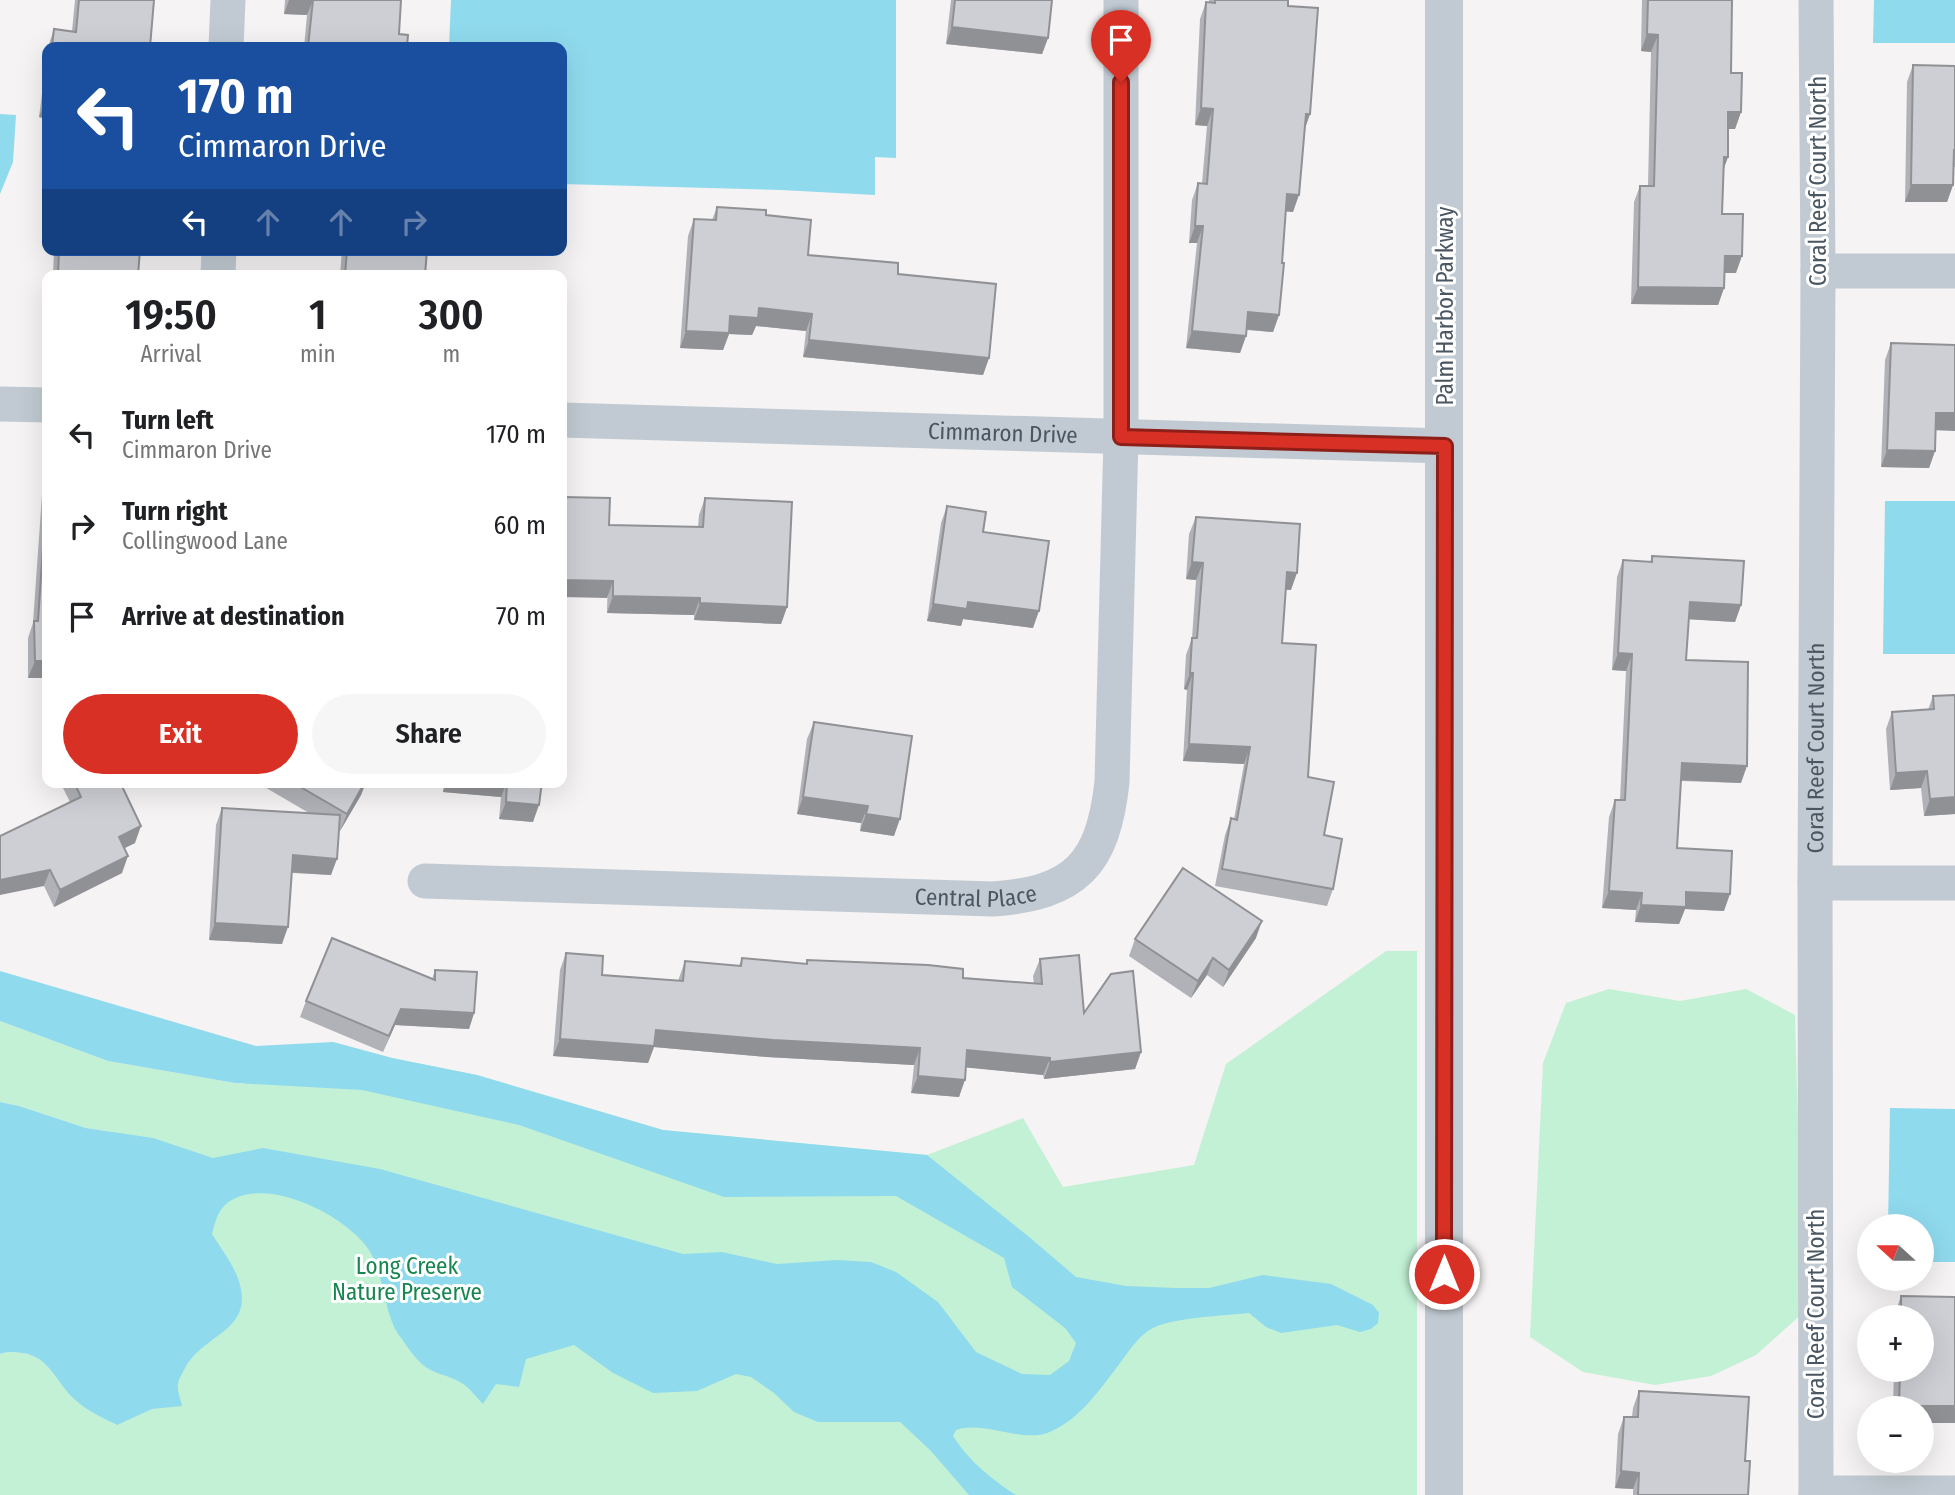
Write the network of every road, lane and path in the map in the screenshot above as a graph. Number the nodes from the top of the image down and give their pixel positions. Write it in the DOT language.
graph roads {
  1 [pos="228,0"];
  2 [pos="1121,0"];
  3 [pos="1444,0"];
  4 [pos="1816,0"];
  5 [pos="226,42"];
  6 [pos="1818,271"];
  7 [pos="1955,271"];
  8 [pos="0,404"];
  9 [pos="42,405"];
  10 [pos="567,420"];
  11 [pos="1121,437"];
  12 [pos="1445,446"];
  13 [pos="425,881"];
  14 [pos="1815,883"];
  15 [pos="1955,883"];
  16 [pos="1955,1493"];
  17 [pos="1816,1494"];
  18 [pos="1444,1495"];
  1 -- 5 [label="street"];
  2 -- 11 [label="street, Central Place"];
  3 -- 12 [label="street, Palm Harbor Parkway"];
  4 -- 6 [label="street, Coral Reef Court North"];
  6 -- 7 [label="street"];
  6 -- 14 [label="street, Coral Reef Court North"];
  8 -- 9 [label="street"];
  10 -- 11 [label="street, Cimmaron Drive"];
  11 -- 12 [label="street, Cimmaron Drive"];
  11 -- 13 [label="street, Central Place"];
  12 -- 18 [label="street, Palm Harbor Parkway"];
  14 -- 15 [label="street"];
  14 -- 17 [label="street, Coral Reef Court North"];
  16 -- 17 [label="street"];
}
